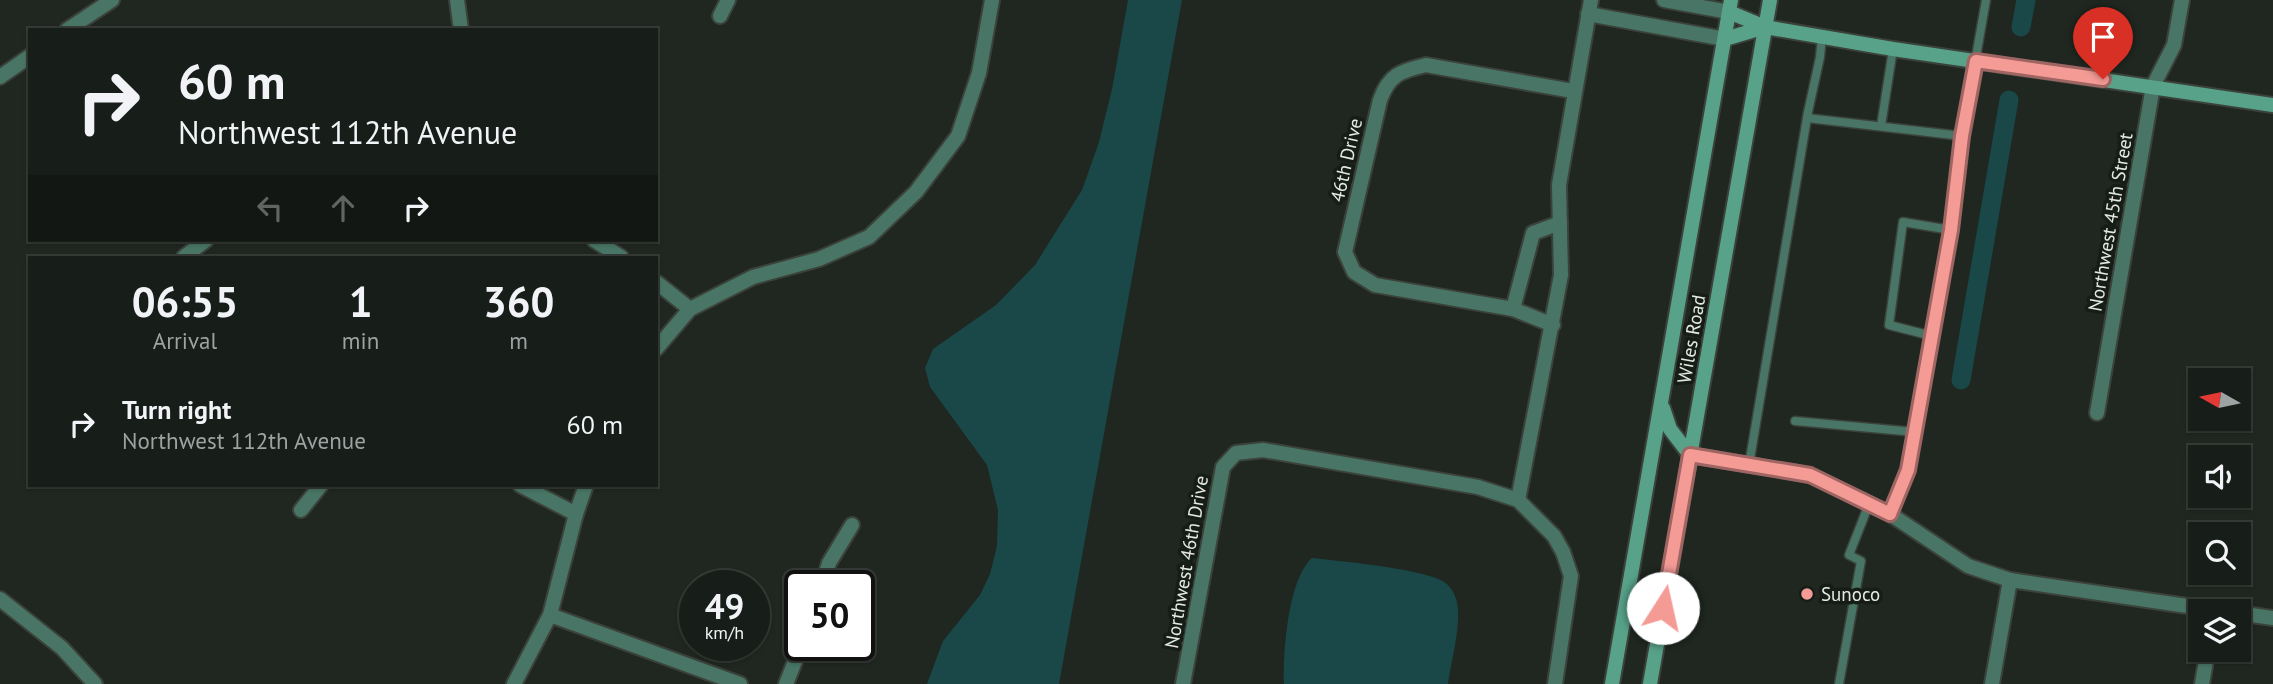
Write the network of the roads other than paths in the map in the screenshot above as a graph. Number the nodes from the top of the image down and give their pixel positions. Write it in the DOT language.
graph roads {
  1 [pos="112,0"];
  2 [pos="457,0"];
  3 [pos="728,0"];
  4 [pos="992,0"];
  5 [pos="1664,0"];
  6 [pos="1770,0"];
  7 [pos="1986,0"];
  8 [pos="2182,0"];
  9 [pos="1730,6"];
  10 [pos="1589,7"];
  11 [pos="720,16"];
  12 [pos="1765,27"];
  13 [pos="70,28"];
  14 [pos="461,28"];
  15 [pos="1822,36"];
  16 [pos="1725,39"];
  17 [pos="1893,49"];
  18 [pos="28,57"];
  19 [pos="1976,61"];
  20 [pos="0,77"];
  21 [pos="2153,86"];
  22 [pos="1573,91"];
  23 [pos="2273,105"];
  24 [pos="1807,118"];
  25 [pos="1881,126"];
  26 [pos="1962,136"];
  27 [pos="1560,223"];
  28 [pos="1951,230"];
  29 [pos="203,242"];
  30 [pos="597,242"];
  31 [pos="185,256"];
  32 [pos="619,256"];
  33 [pos="658,284"];
  34 [pos="690,309"];
  35 [pos="1513,309"];
  36 [pos="1553,325"];
  37 [pos="1932,335"];
  38 [pos="658,347"];
  39 [pos="1661,403"];
  40 [pos="2097,413"];
  41 [pos="1796,421"];
  42 [pos="1915,432"];
  43 [pos="1690,455"];
  44 [pos="1749,465"];
  45 [pos="319,487"];
  46 [pos="524,487"];
  47 [pos="585,487"];
  48 [pos="1518,500"];
  49 [pos="1869,504"];
  50 [pos="301,510"];
  51 [pos="576,514"];
  52 [pos="1890,514"];
  53 [pos="852,525"];
  54 [pos="827,570"];
  55 [pos="2010,580"];
  56 [pos="0,599"];
  57 [pos="2188,606"];
  58 [pos="551,615"];
  59 [pos="2251,615"];
  60 [pos="2273,618"];
  61 [pos="795,661"];
  62 [pos="2206,662"];
  63 [pos="91,683"];
  64 [pos="514,684"];
  65 [pos="740,684"];
  66 [pos="786,684"];
  67 [pos="1183,684"];
  68 [pos="1555,684"];
  69 [pos="1612,684"];
  70 [pos="1650,684"];
  71 [pos="1839,684"];
  72 [pos="1992,684"];
  73 [pos="2202,684"];
  1 -- 13 [label="street"];
  2 -- 14 [label="street"];
  3 -- 11 [label="street"];
  4 -- 34 [label="street"];
  5 -- 9 [label="street"];
  6 -- 12 [label="main road, Wiles Road"];
  7 -- 19 [label="lane"];
  8 -- 21 [label="street, Northwest 45th Street"];
  9 -- 12 [label="main road"];
  9 -- 16 [label="main road, Wiles Road"];
  10 -- 16 [label="street"];
  10 -- 22 [label="street"];
  12 -- 15 [label="main road"];
  12 -- 16 [label="main road"];
  12 -- 43 [label="main road, Wiles Road"];
  15 -- 17 [label="main road"];
  15 -- 24 [label="lane"];
  16 -- 39 [label="main road, Wiles Road"];
  17 -- 19 [label="main road"];
  17 -- 25 [label="lane"];
  18 -- 20 [label="street"];
  19 -- 21 [label="main road"];
  19 -- 26 [label="lane"];
  21 -- 23 [label="main road"];
  21 -- 40 [label="street, Northwest 45th Street"];
  22 -- 27 [label="street"];
  22 -- 35 [label="street, 46th Drive"];
  24 -- 25 [label="lane"];
  24 -- 44 [label="lane"];
  25 -- 26 [label="lane"];
  26 -- 28 [label="lane"];
  27 -- 35 [label="street"];
  27 -- 36 [label="street"];
  28 -- 37 [label="lane"];
  28 -- 37 [label="lane"];
  29 -- 31 [label="street"];
  30 -- 32 [label="street"];
  33 -- 34 [label="street"];
  34 -- 38 [label="street"];
  35 -- 36 [label="street, 46th Drive"];
  36 -- 48 [label="street"];
  37 -- 42 [label="lane"];
  39 -- 43 [label="main road"];
  39 -- 69 [label="main road, Wiles Road"];
  41 -- 42 [label="lane"];
  42 -- 52 [label="lane"];
  43 -- 44 [label="street"];
  43 -- 70 [label="main road, Wiles Road"];
  44 -- 49 [label="street"];
  45 -- 50 [label="street"];
  46 -- 51 [label="street"];
  47 -- 51 [label="street"];
  48 -- 67 [label="street, Northwest 46th Drive"];
  48 -- 68 [label="street"];
  49 -- 52 [label="street"];
  49 -- 71 [label="lane"];
  51 -- 58 [label="street"];
  52 -- 55 [label="street"];
  53 -- 54 [label="street"];
  55 -- 57 [label="street"];
  55 -- 72 [label="street"];
  56 -- 63 [label="street"];
  58 -- 64 [label="street"];
  58 -- 65 [label="street"];
  59 -- 60 [label="street"];
  61 -- 66 [label="street"];
  62 -- 73 [label="street"];
}
